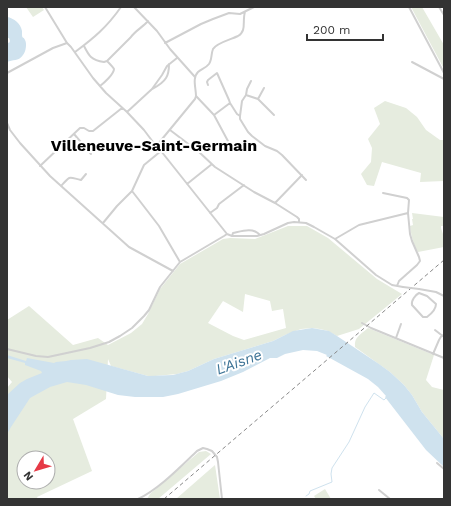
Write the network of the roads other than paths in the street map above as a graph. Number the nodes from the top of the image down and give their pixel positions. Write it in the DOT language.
graph roads {
  1 [pos="45,7"];
  2 [pos="121,7"];
  3 [pos="134,7"];
  4 [pos="254,7"];
  5 [pos="409,7"];
  6 [pos="439,7"];
  7 [pos="244,12"];
  8 [pos="237,14"];
  9 [pos="444,14"];
  10 [pos="243,18"];
  11 [pos="148,21"];
  12 [pos="67,43"];
  13 [pos="165,43"];
  14 [pos="84,46"];
  15 [pos="75,52"];
  16 [pos="177,58"];
  17 [pos="107,61"];
  18 [pos="412,62"];
  19 [pos="169,64"];
  20 [pos="7,73"];
  21 [pos="444,73"];
  22 [pos="162,75"];
  23 [pos="167,75"];
  24 [pos="195,77"];
  25 [pos="444,79"];
  26 [pos="251,82"];
  27 [pos="208,85"];
  28 [pos="100,87"];
  29 [pos="264,88"];
  30 [pos="152,89"];
  31 [pos="196,96"];
  32 [pos="246,96"];
  33 [pos="258,99"];
  34 [pos="230,103"];
  35 [pos="122,108"];
  36 [pos="127,112"];
  37 [pos="214,115"];
  38 [pos="274,115"];
  39 [pos="240,116"];
  40 [pos="7,123"];
  41 [pos="170,130"];
  42 [pos="74,134"];
  43 [pos="229,143"];
  44 [pos="158,144"];
  45 [pos="161,151"];
  46 [pos="91,154"];
  47 [pos="212,164"];
  48 [pos="40,166"];
  49 [pos="86,174"];
  50 [pos="302,175"];
  51 [pos="306,180"];
  52 [pos="187,184"];
  53 [pos="244,185"];
  54 [pos="61,186"];
  55 [pos="132,191"];
  56 [pos="382,193"];
  57 [pos="275,203"];
  58 [pos="210,213"];
  59 [pos="408,213"];
  60 [pos="299,222"];
  61 [pos="103,223"];
  62 [pos="227,234"];
  63 [pos="232,235"];
  64 [pos="260,236"];
  65 [pos="335,239"];
  66 [pos="180,262"];
  67 [pos="173,271"];
  68 [pos="400,286"];
  69 [pos="429,291"];
  70 [pos="427,296"];
  71 [pos="444,296"];
  72 [pos="362,324"];
  73 [pos="401,324"];
  74 [pos="435,330"];
  75 [pos="443,336"];
  76 [pos="396,338"];
  77 [pos="7,349"];
  78 [pos="433,354"];
  79 [pos="444,358"];
  80 [pos="437,463"];
  81 [pos="444,470"];
  82 [pos="379,490"];
  83 [pos="138,499"];
  84 [pos="222,499"];
  85 [pos="390,499"];
  1 -- 12 [label="street"];
  2 -- 14 [label="street"];
  3 -- 11 [label="street"];
  4 -- 7 [label="street"];
  5 -- 21 [label="street"];
  6 -- 9 [label="street"];
  7 -- 8 [label="street"];
  7 -- 10 [label="street"];
  8 -- 10 [label="street"];
  8 -- 13 [label="street"];
  10 -- 24 [label="street"];
  11 -- 13 [label="street"];
  11 -- 17 [label="street"];
  12 -- 15 [label="street"];
  12 -- 20 [label="street"];
  13 -- 16 [label="street"];
  14 -- 15 [label="street"];
  14 -- 17 [label="street"];
  15 -- 28 [label="street"];
  16 -- 19 [label="street"];
  16 -- 24 [label="street"];
  17 -- 28 [label="street"];
  18 -- 25 [label="street"];
  19 -- 22 [label="street"];
  19 -- 23 [label="street"];
  22 -- 23 [label="street"];
  22 -- 30 [label="street"];
  23 -- 30 [label="street"];
  24 -- 31 [label="street"];
  26 -- 32 [label="street"];
  27 -- 34 [label="street"];
  28 -- 35 [label="street"];
  29 -- 33 [label="street"];
  30 -- 36 [label="street"];
  31 -- 37 [label="street"];
  31 -- 41 [label="street"];
  32 -- 33 [label="street"];
  32 -- 39 [label="street"];
  33 -- 38 [label="street"];
  34 -- 37 [label="street"];
  34 -- 39 [label="street"];
  35 -- 36 [label="street"];
  35 -- 42 [label="street"];
  36 -- 44 [label="street"];
  37 -- 43 [label="street"];
  39 -- 50 [label="street"];
  40 -- 48 [label="street"];
  41 -- 44 [label="street"];
  41 -- 47 [label="street"];
  42 -- 46 [label="street"];
  42 -- 48 [label="street"];
  44 -- 45 [label="street"];
  45 -- 52 [label="street"];
  45 -- 55 [label="street"];
  47 -- 52 [label="street"];
  47 -- 53 [label="street"];
  48 -- 54 [label="street"];
  49 -- 54 [label="street"];
  50 -- 51 [label="street"];
  50 -- 57 [label="street"];
  52 -- 58 [label="street"];
  53 -- 57 [label="street"];
  53 -- 58 [label="street"];
  54 -- 61 [label="street"];
  55 -- 61 [label="street"];
  55 -- 66 [label="street"];
  56 -- 59 [label="street"];
  57 -- 60 [label="street"];
  58 -- 62 [label="street"];
  59 -- 65 [label="street"];
  59 -- 68 [label="street"];
  60 -- 64 [label="street"];
  60 -- 65 [label="street"];
  61 -- 67 [label="street"];
  62 -- 63 [label="street"];
  62 -- 66 [label="street"];
  63 -- 64 [label="street"];
  63 -- 64 [label="street"];
  65 -- 68 [label="street"];
  66 -- 67 [label="street"];
  67 -- 77 [label="street"];
  68 -- 69 [label="street, bridge"];
  69 -- 70 [label="street"];
  69 -- 71 [label="street"];
  70 -- 70 [label="street"];
  72 -- 76 [label="street"];
  73 -- 76 [label="street"];
  74 -- 75 [label="street"];
  75 -- 78 [label="street"];
  76 -- 78 [label="street"];
  78 -- 79 [label="street"];
  80 -- 81 [label="street"];
  82 -- 85 [label="street"];
  83 -- 84 [label="street"];
}
